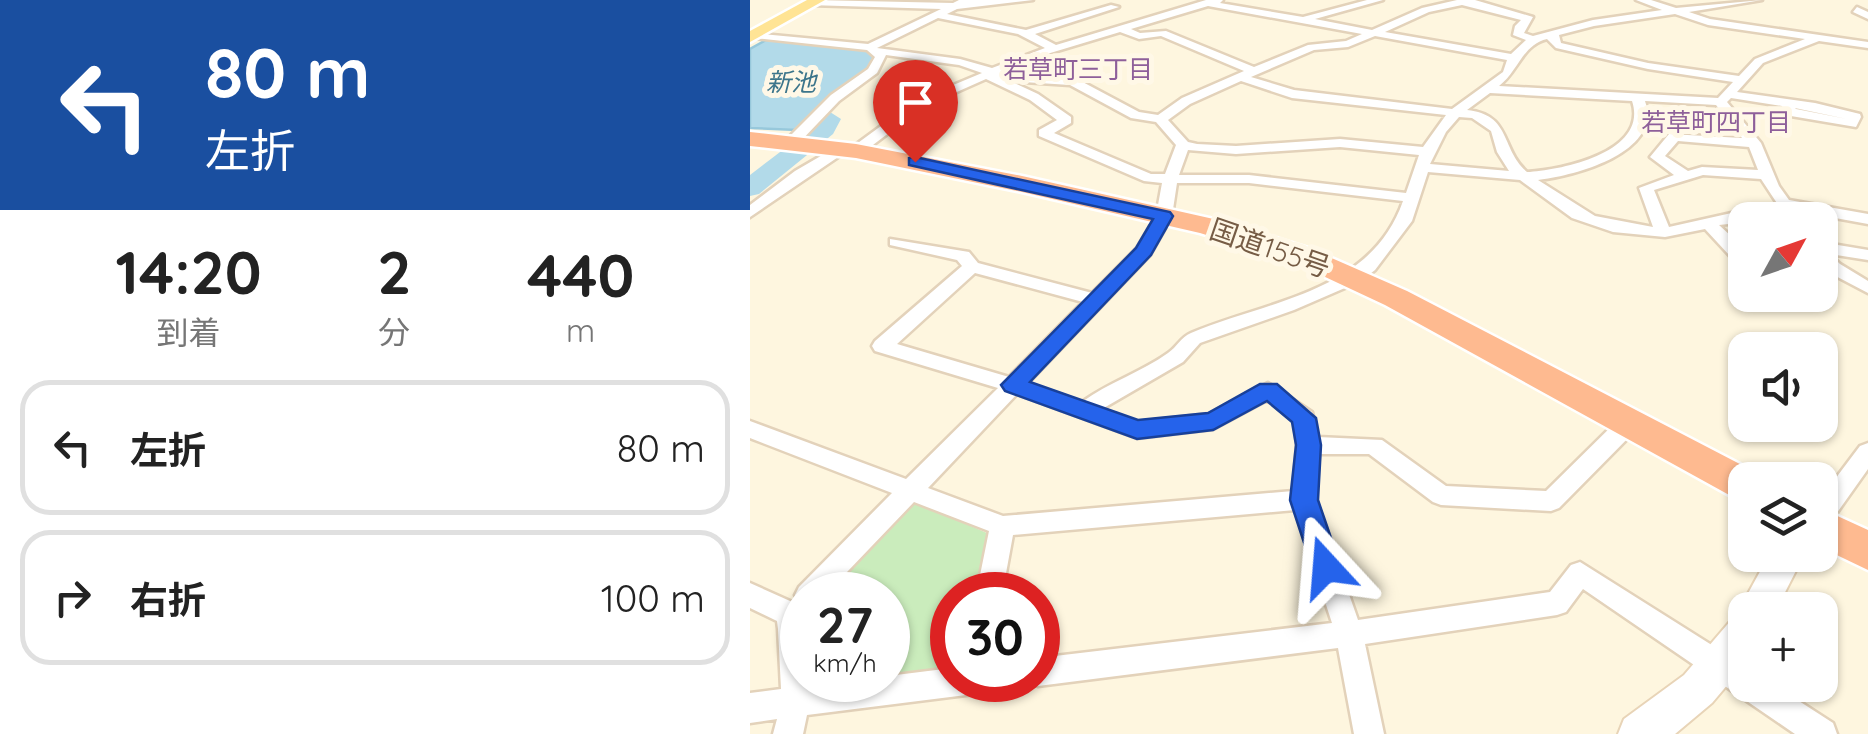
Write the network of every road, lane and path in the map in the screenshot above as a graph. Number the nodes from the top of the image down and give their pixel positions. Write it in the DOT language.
graph roads {
  1 [pos="966,0"];
  2 [pos="1028,0"];
  3 [pos="1086,0"];
  4 [pos="1322,0"];
  5 [pos="1378,0"];
  6 [pos="1642,0"];
  7 [pos="1757,0"];
  8 [pos="1467,1"];
  9 [pos="816,2"];
  10 [pos="1212,2"];
  11 [pos="1726,2"];
  12 [pos="1009,4"];
  13 [pos="1193,4"];
  14 [pos="955,6"];
  15 [pos="1114,6"];
  16 [pos="1347,8"];
  17 [pos="1670,12"];
  18 [pos="937,14"];
  19 [pos="1160,17"];
  20 [pos="1070,20"];
  21 [pos="1301,20"];
  22 [pos="1122,29"];
  23 [pos="1371,32"];
  24 [pos="1162,33"];
  25 [pos="1025,34"];
  26 [pos="1868,35"];
  27 [pos="752,36"];
  28 [pos="1540,37"];
  29 [pos="1817,38"];
  30 [pos="1854,43"];
  31 [pos="1868,45"];
  32 [pos="1052,47"];
  33 [pos="875,49"];
  34 [pos="1514,58"];
  35 [pos="1254,71"];
  36 [pos="993,74"];
  37 [pos="1240,77"];
  38 [pos="1741,80"];
  39 [pos="1490,89"];
  40 [pos="1725,98"];
  41 [pos="1638,99"];
  42 [pos="1788,104"];
  43 [pos="1456,112"];
  44 [pos="1160,120"];
  45 [pos="819,138"];
  46 [pos="750,139"];
  47 [pos="1754,143"];
  48 [pos="1183,145"];
  49 [pos="1425,160"];
  50 [pos="1683,174"];
  51 [pos="1768,175"];
  52 [pos="1520,178"];
  53 [pos="1170,179"];
  54 [pos="1412,198"];
  55 [pos="1784,202"];
  56 [pos="750,212"];
  57 [pos="1838,214"];
  58 [pos="1728,215"];
  59 [pos="1164,216"];
  60 [pos="1868,219"];
  61 [pos="1708,223"];
  62 [pos="1663,232"];
  63 [pos="896,242"];
  64 [pos="1728,244"];
  65 [pos="1868,255"];
  66 [pos="1838,256"];
  67 [pos="972,267"];
  68 [pos="1838,267"];
  69 [pos="1355,278"];
  70 [pos="1868,288"];
  71 [pos="1096,300"];
  72 [pos="1013,385"];
  73 [pos="1086,411"];
  74 [pos="1630,422"];
  75 [pos="750,430"];
  76 [pos="1308,445"];
  77 [pos="1868,452"];
  78 [pos="1728,476"];
  79 [pos="911,490"];
  80 [pos="1838,493"];
  81 [pos="1304,500"];
  82 [pos="1002,526"];
  83 [pos="1838,535"];
  84 [pos="1868,551"];
  85 [pos="830,572"];
  86 [pos="993,572"];
  87 [pos="750,595"];
  88 [pos="780,600"];
  89 [pos="1349,634"];
  90 [pos="1060,669"];
  91 [pos="1728,671"];
  92 [pos="1728,683"];
  93 [pos="797,702"];
  94 [pos="1774,702"];
  95 [pos="750,708"];
  96 [pos="788,734"];
  97 [pos="1369,734"];
  98 [pos="1639,734"];
  99 [pos="1822,734"];
  1 -- 14 [label="street"];
  2 -- 12 [label="street"];
  3 -- 15 [label="street"];
  4 -- 16 [label="street"];
  5 -- 16 [label="street"];
  6 -- 17 [label="street"];
  7 -- 11 [label="street"];
  8 -- 23 [label="street"];
  8 -- 28 [label="street"];
  9 -- 14 [label="street"];
  9 -- 27 [label="main road"];
  10 -- 13 [label="street"];
  10 -- 21 [label="street"];
  11 -- 17 [label="street"];
  12 -- 14 [label="street"];
  12 -- 20 [label="street"];
  13 -- 19 [label="street"];
  13 -- 24 [label="street"];
  14 -- 18 [label="street"];
  15 -- 19 [label="street"];
  15 -- 20 [label="street"];
  16 -- 21 [label="street"];
  17 -- 28 [label="street"];
  17 -- 29 [label="street"];
  18 -- 25 [label="street"];
  18 -- 33 [label="street"];
  19 -- 22 [label="street"];
  20 -- 25 [label="street"];
  21 -- 23 [label="street"];
  22 -- 24 [label="street"];
  22 -- 32 [label="street"];
  23 -- 34 [label="street"];
  23 -- 35 [label="street"];
  24 -- 35 [label="street"];
  25 -- 32 [label="street"];
  26 -- 30 [label="street"];
  27 -- 33 [label="street"];
  28 -- 34 [label="street"];
  28 -- 38 [label="street"];
  29 -- 30 [label="street"];
  29 -- 38 [label="street"];
  30 -- 31 [label="street"];
  32 -- 36 [label="street"];
  33 -- 36 [label="street"];
  33 -- 45 [label="street"];
  34 -- 39 [label="street"];
  35 -- 37 [label="street"];
  36 -- 44 [label="street"];
  36 -- 45 [label="street"];
  36 -- 53 [label="street"];
  37 -- 43 [label="street"];
  37 -- 44 [label="street"];
  38 -- 40 [label="street"];
  39 -- 41 [label="street"];
  39 -- 43 [label="street"];
  40 -- 41 [label="street"];
  40 -- 42 [label="street"];
  40 -- 47 [label="street"];
  41 -- 52 [label="street"];
  43 -- 49 [label="street"];
  43 -- 52 [label="street"];
  44 -- 48 [label="street"];
  45 -- 46 [label="highway, 国道155号"];
  45 -- 56 [label="street"];
  45 -- 59 [label="highway, 国道155号"];
  47 -- 50 [label="street"];
  47 -- 51 [label="street"];
  48 -- 49 [label="street"];
  48 -- 53 [label="street"];
  49 -- 52 [label="street"];
  49 -- 54 [label="street"];
  50 -- 51 [label="street"];
  50 -- 62 [label="street"];
  51 -- 55 [label="street"];
  52 -- 62 [label="street"];
  53 -- 54 [label="street"];
  53 -- 59 [label="street"];
  54 -- 69 [label="street"];
  57 -- 60 [label="street"];
  58 -- 61 [label="street"];
  59 -- 69 [label="highway, 国道155号"];
  59 -- 71 [label="street"];
  61 -- 62 [label="street"];
  61 -- 64 [label="street"];
  63 -- 67 [label="street"];
  65 -- 66 [label="street"];
  67 -- 71 [label="street"];
  67 -- 72 [label="street"];
  68 -- 70 [label="street"];
  69 -- 73 [label="street"];
  69 -- 74 [label="highway, 国道155号"];
  71 -- 72 [label="street"];
  72 -- 73 [label="street"];
  72 -- 79 [label="street"];
  73 -- 76 [label="street"];
  74 -- 76 [label="street"];
  74 -- 78 [label="highway, 国道155号"];
  75 -- 79 [label="street"];
  76 -- 81 [label="street"];
  77 -- 80 [label="street"];
  79 -- 82 [label="street"];
  79 -- 85 [label="street"];
  81 -- 82 [label="street"];
  81 -- 89 [label="street"];
  82 -- 86 [label="street"];
  83 -- 84 [label="highway"];
  87 -- 88 [label="street"];
  89 -- 90 [label="street"];
  89 -- 91 [label="street"];
  89 -- 97 [label="street"];
  92 -- 98 [label="street"];
  93 -- 95 [label="street"];
  93 -- 96 [label="street"];
  94 -- 99 [label="street"];
}
